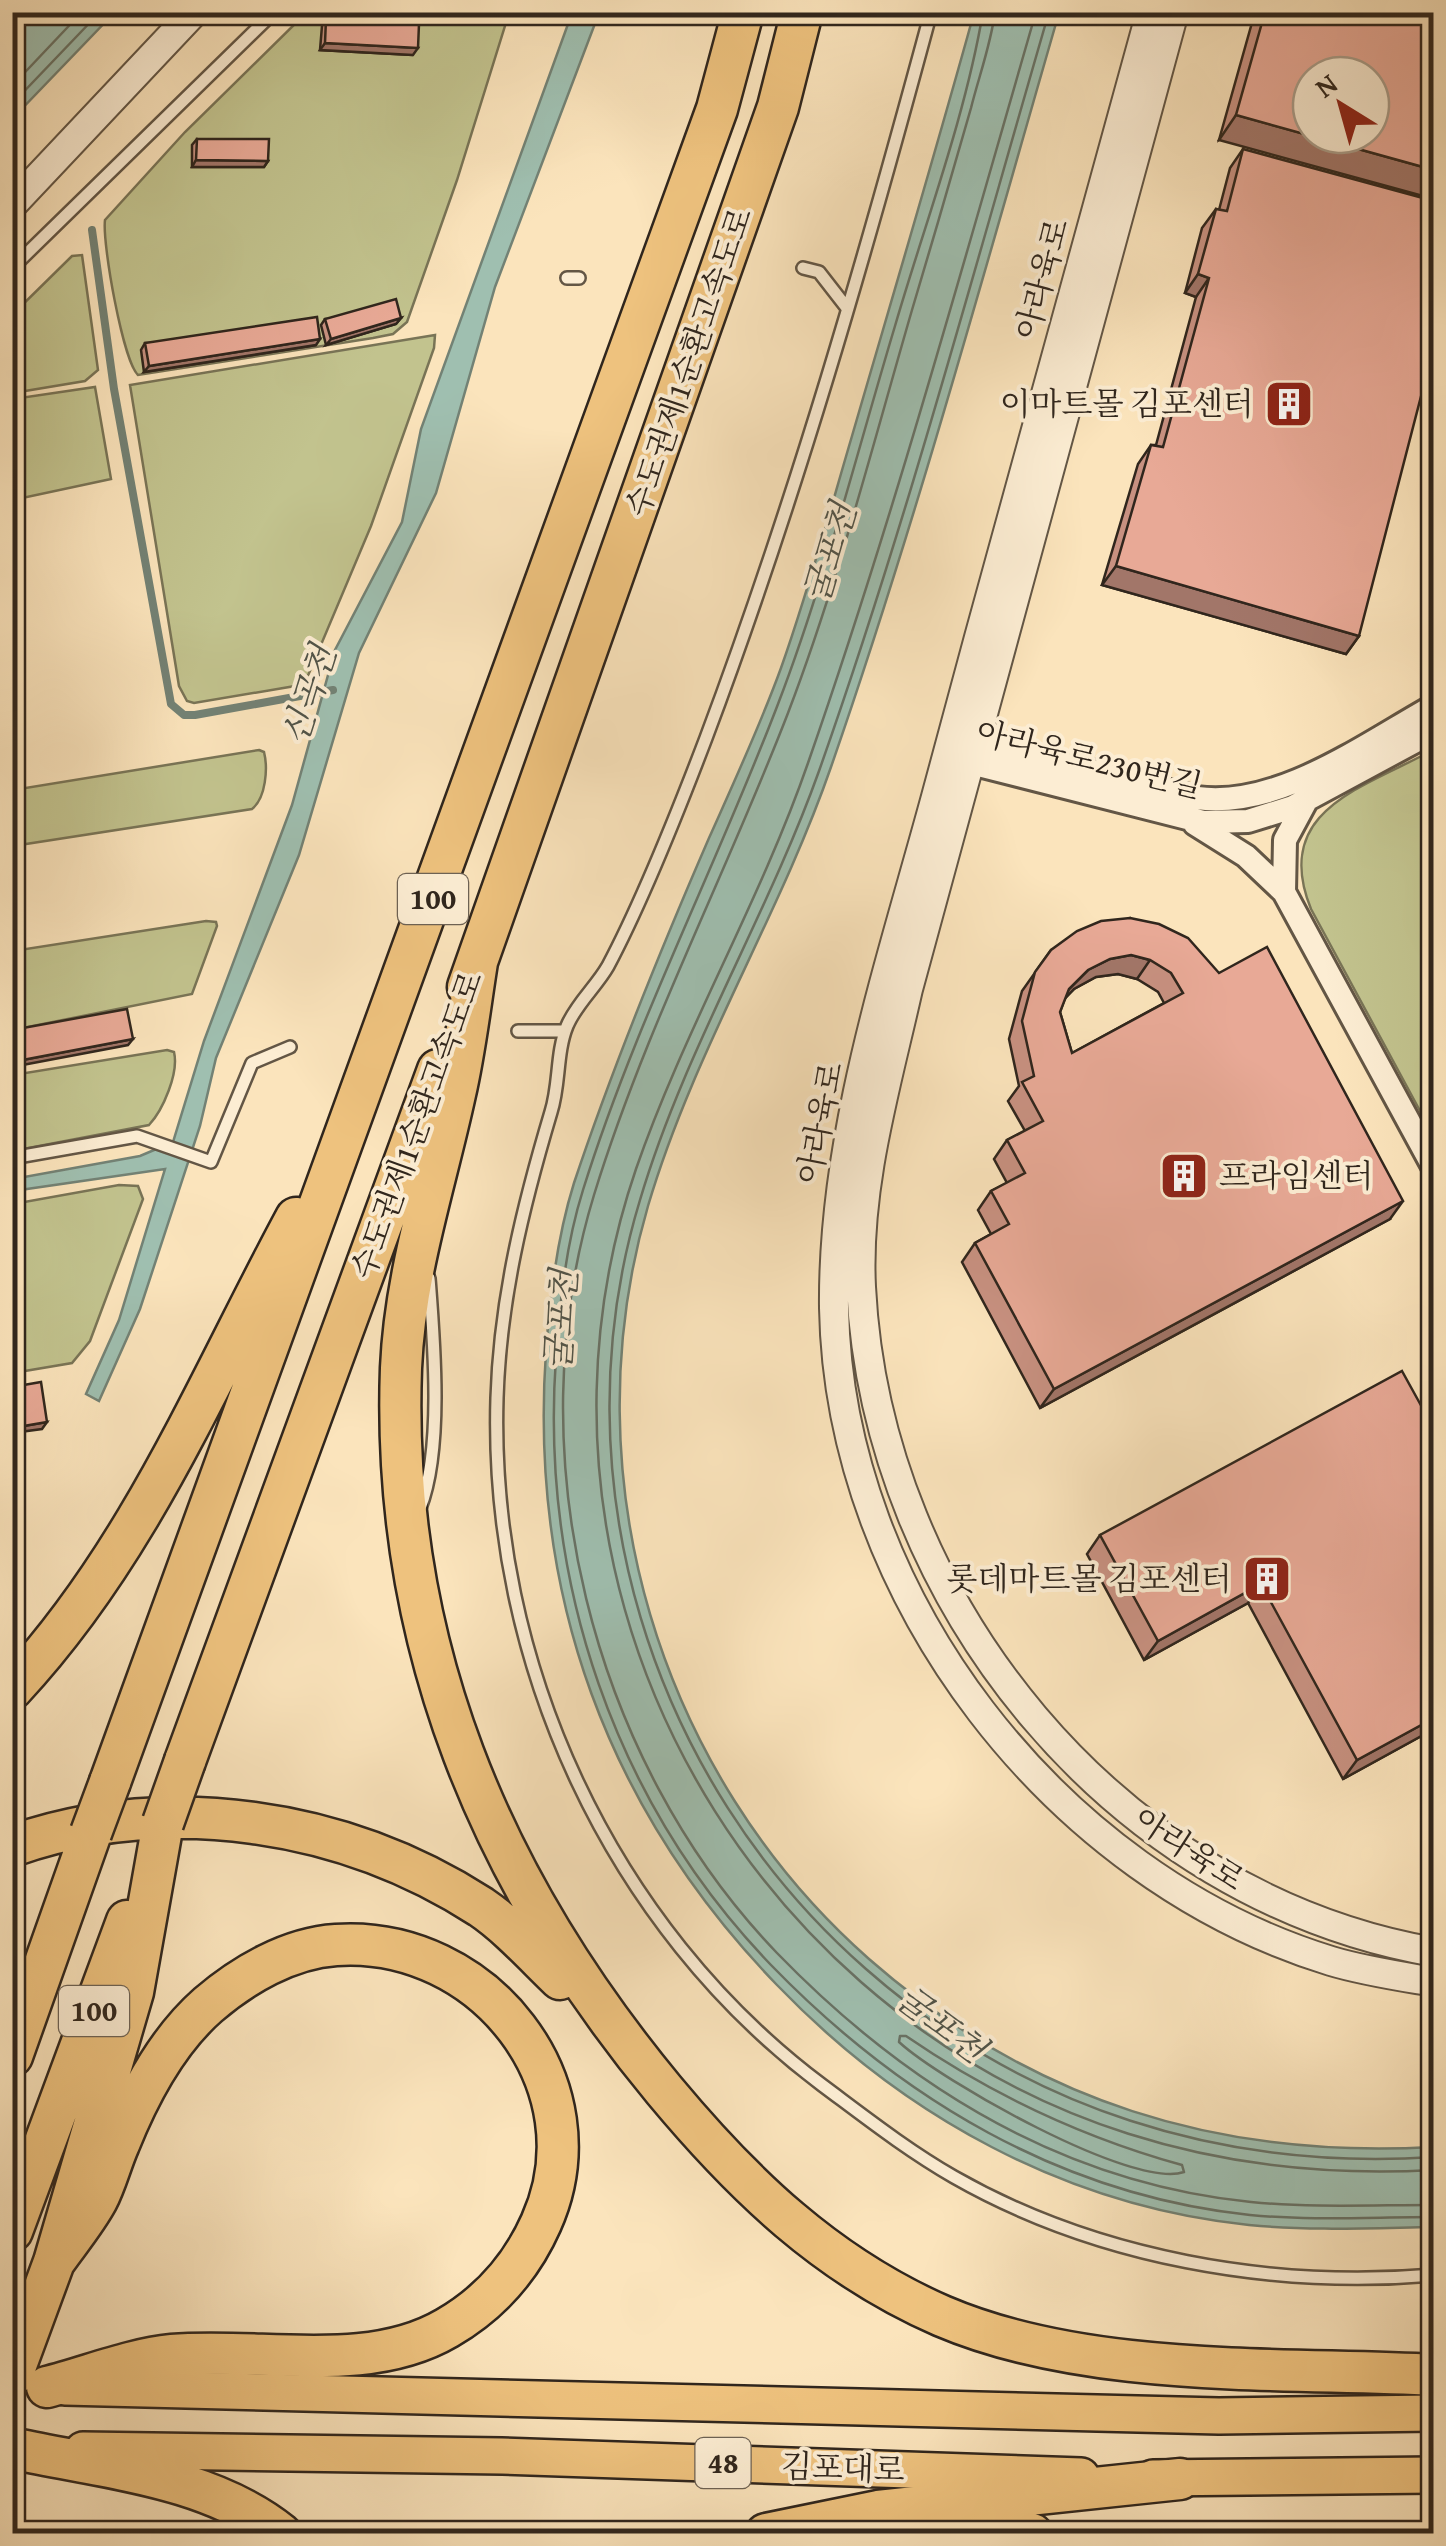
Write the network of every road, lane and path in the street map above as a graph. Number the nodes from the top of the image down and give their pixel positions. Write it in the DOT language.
graph roads {
  1 [pos="194,12"];
  2 [pos="274,12"];
  3 [pos="743,12"];
  4 [pos="802,12"];
  5 [pos="931,12"];
  6 [pos="1151,12"];
  7 [pos="1174,12"];
  8 [pos="12,204"];
  9 [pos="12,268"];
  10 [pos="803,268"];
  11 [pos="848,308"];
  12 [pos="1434,706"];
  13 [pos="1434,731"];
  14 [pos="961,749"];
  15 [pos="1306,800"];
  16 [pos="1184,818"];
  17 [pos="1284,892"];
  18 [pos="477,962"];
  19 [pos="518,1031"];
  20 [pos="564,1031"];
  21 [pos="290,1047"];
  22 [pos="364,1092"];
  23 [pos="12,1158"];
  24 [pos="1434,1168"];
  25 [pos="12,1689"];
  26 [pos="163,1823"];
  27 [pos="12,1846"];
  28 [pos="1434,1952"];
  29 [pos="1434,1982"];
  30 [pos="627,2045"];
  31 [pos="12,2056"];
  32 [pos="85,2199"];
  33 [pos="18,2215"];
  34 [pos="1434,2275"];
  35 [pos="1434,2375"];
  36 [pos="24,2383"];
  37 [pos="1434,2388"];
  38 [pos="1434,2413"];
  39 [pos="1219,2416"];
  40 [pos="14,2449"];
  41 [pos="1434,2475"];
  42 [pos="1180,2479"];
  43 [pos="878,2511"];
  44 [pos="280,2534"];
  45 [pos="766,2534"];
  46 [pos="1032,2534"];
  1 -- 8 [label="street"];
  2 -- 9 [label="lane"];
  3 -- 22 [label="highway, 수도권제1순환고속도로 / 100"];
  4 -- 18 [label="highway, 수도권제1순환고속도로 / 100"];
  5 -- 11 [label="lane"];
  6 -- 14 [label="street, 아라육로"];
  7 -- 14 [label="street, 아라육로"];
  10 -- 11 [label="lane"];
  11 -- 20 [label="lane"];
  12 -- 14 [label="street, 아라육로230번길"];
  13 -- 15 [label="street, 아라육로230번길"];
  14 -- 16 [label="street, 아라육로230번길"];
  14 -- 28 [label="street, 아라육로"];
  14 -- 29 [label="street, 아라육로"];
  15 -- 16 [label="street, 아라육로230번길"];
  15 -- 17 [label="street"];
  16 -- 17 [label="street"];
  17 -- 24 [label="street"];
  18 -- 26 [label="highway, 수도권제1순환고속도로 / 100, bridge"];
  18 -- 30 [label="highway"];
  19 -- 20 [label="lane"];
  20 -- 34 [label="lane"];
  21 -- 23 [label="lane"];
  22 -- 25 [label="highway"];
  22 -- 31 [label="highway, 수도권제1순환고속도로 / 100, bridge"];
  26 -- 32 [label="highway"];
  26 -- 33 [label="highway, 수도권제1순환고속도로 / 100"];
  27 -- 30 [label="highway"];
  30 -- 35 [label="highway"];
  32 -- 36 [label="highway"];
  32 -- 36 [label="highway"];
  36 -- 39 [label="main road, 김포대로 / 48"];
  37 -- 39 [label="main road"];
  38 -- 39 [label="main road, 김포대로 / 48"];
  40 -- 42 [label="main road, 김포대로 / 48"];
  40 -- 44 [label="highway"];
  41 -- 42 [label="main road, 김포대로 / 48"];
  42 -- 43 [label="highway"];
  43 -- 45 [label="highway"];
  43 -- 46 [label="highway"];
}
